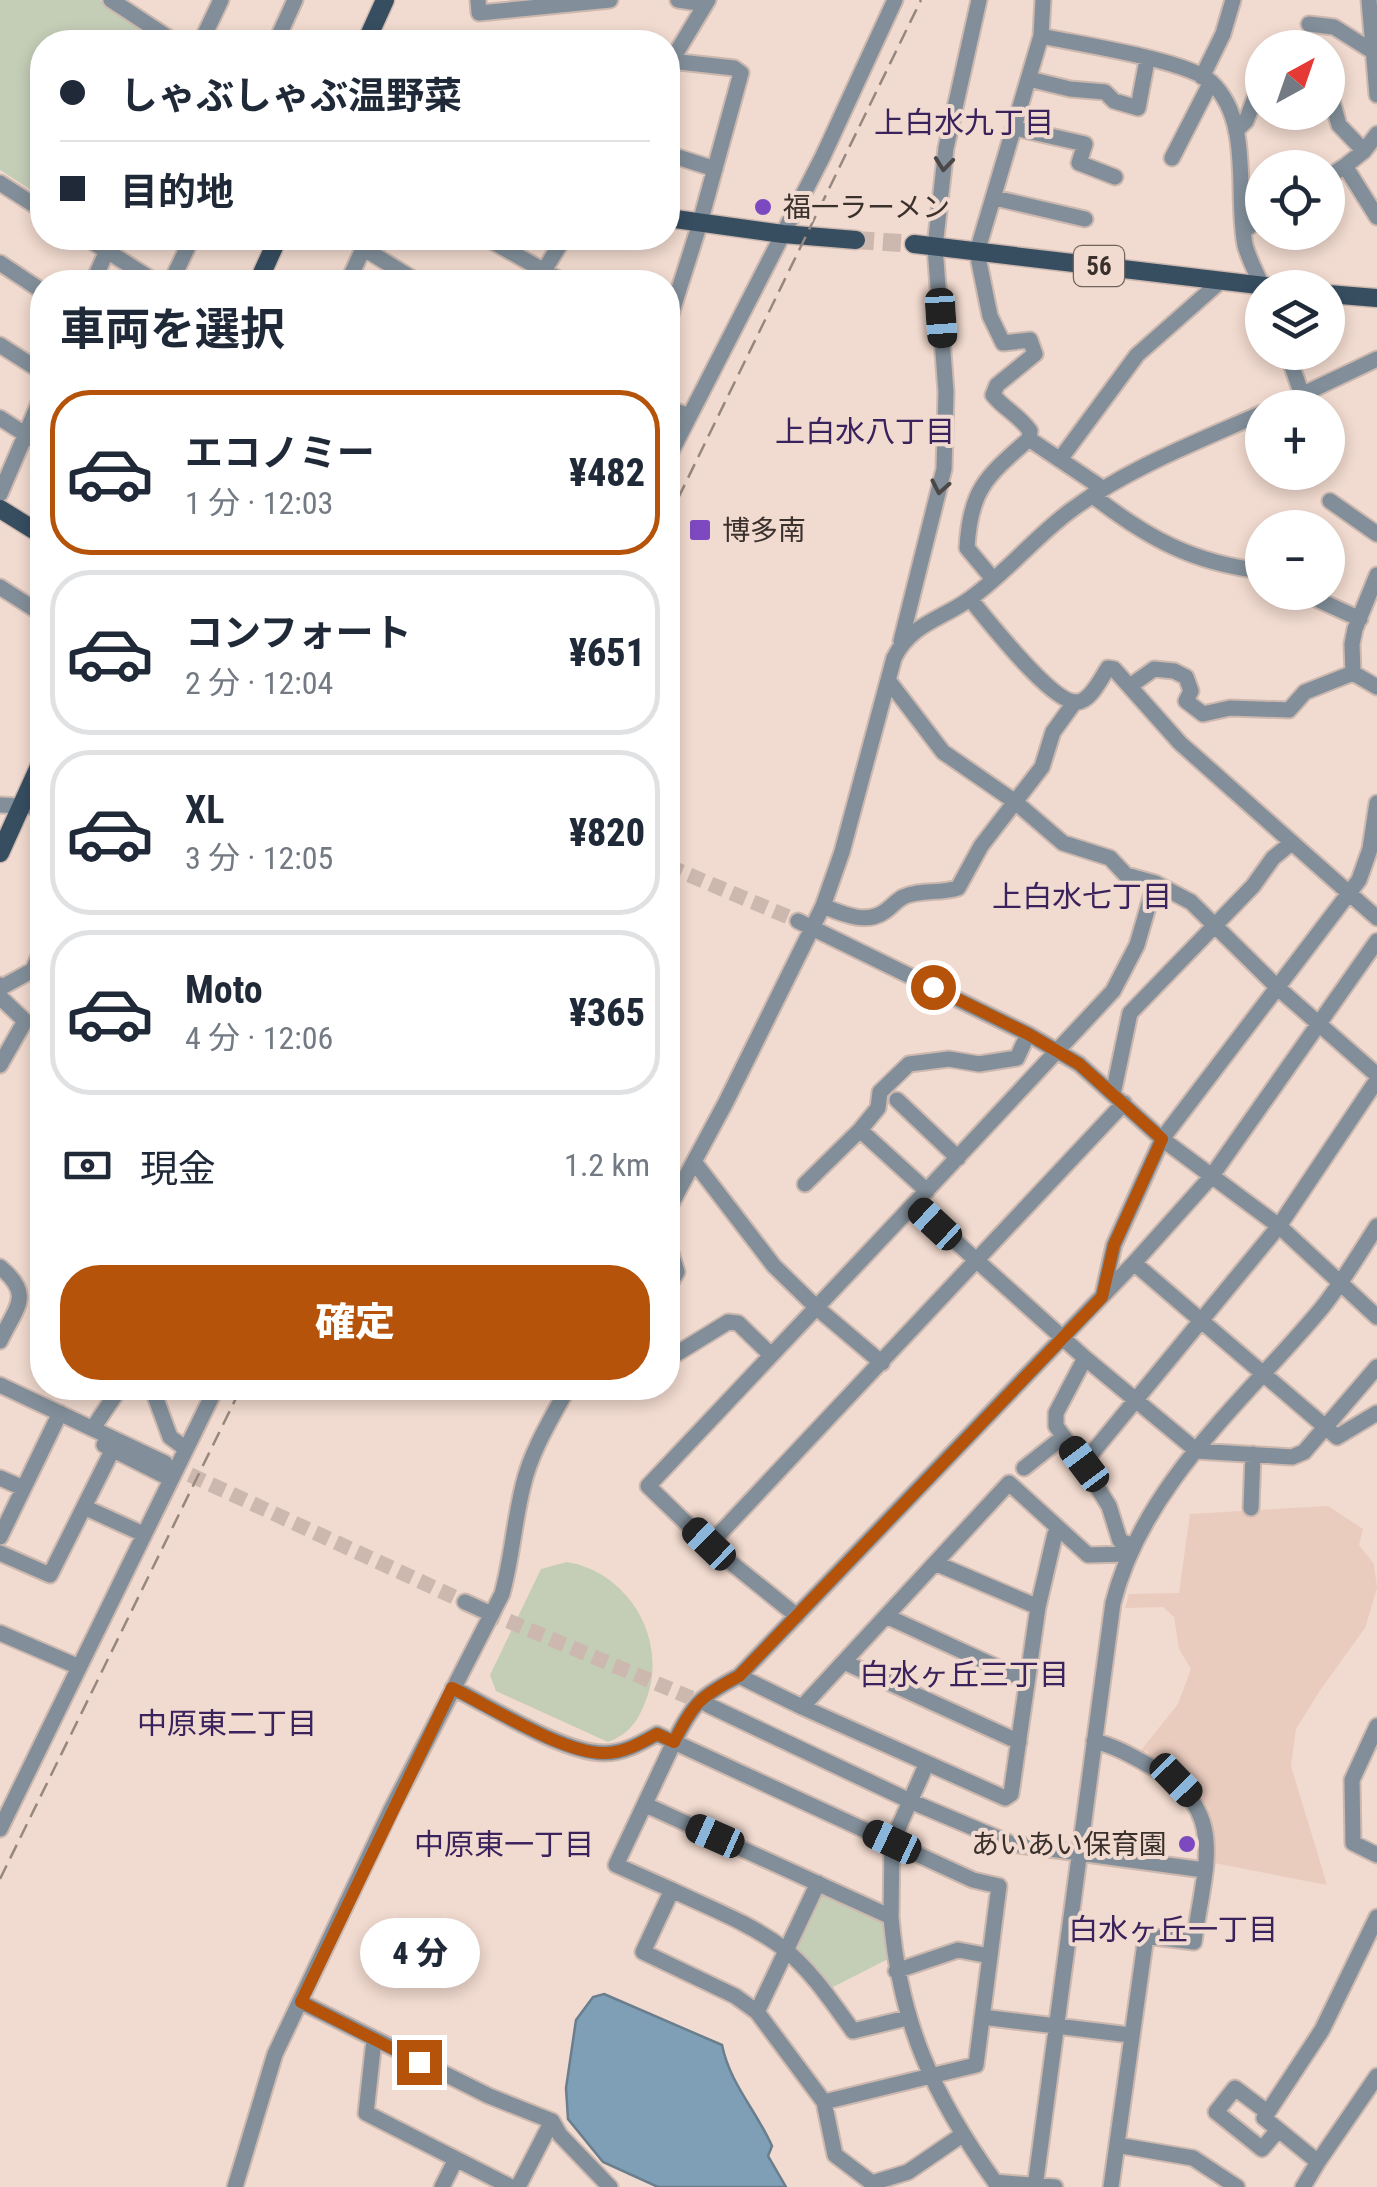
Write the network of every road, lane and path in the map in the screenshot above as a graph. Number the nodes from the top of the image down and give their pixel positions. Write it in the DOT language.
graph roads {
  1 [pos="112,0"];
  2 [pos="220,0"];
  3 [pos="295,0"];
  4 [pos="385,0"];
  5 [pos="478,0"];
  6 [pos="610,0"];
  7 [pos="678,0"];
  8 [pos="895,0"];
  9 [pos="979,0"];
  10 [pos="1043,0"];
  11 [pos="1232,0"];
  12 [pos="1369,0"];
  13 [pos="707,2"];
  14 [pos="1310,24"];
  15 [pos="157,30"];
  16 [pos="206,30"];
  17 [pos="281,30"];
  18 [pos="371,30"];
  19 [pos="1041,36"];
  20 [pos="680,47"];
  21 [pos="1372,52"];
  22 [pos="1147,60"];
  23 [pos="680,66"];
  24 [pos="1029,79"];
  25 [pos="1206,80"];
  26 [pos="1377,95"];
  27 [pos="1245,121"];
  28 [pos="1015,128"];
  29 [pos="1236,130"];
  30 [pos="1345,130"];
  31 [pos="1377,134"];
  32 [pos="1364,151"];
  33 [pos="680,158"];
  34 [pos="1172,158"];
  35 [pos="1345,166"];
  36 [pos="715,169"];
  37 [pos="1108,170"];
  38 [pos="0,182"];
  39 [pos="995,198"];
  40 [pos="30,202"];
  41 [pos="1377,217"];
  42 [pos="1085,219"];
  43 [pos="680,220"];
  44 [pos="700,223"];
  45 [pos="1243,231"];
  46 [pos="783,234"];
  47 [pos="856,240"];
  48 [pos="914,244"];
  49 [pos="935,246"];
  50 [pos="117,250"];
  51 [pos="375,250"];
  52 [pos="502,250"];
  53 [pos="977,252"];
  54 [pos="0,264"];
  55 [pos="141,270"];
  56 [pos="402,270"];
  57 [pos="529,270"];
  58 [pos="1255,270"];
  59 [pos="1222,280"];
  60 [pos="30,283"];
  61 [pos="1245,283"];
  62 [pos="680,286"];
  63 [pos="1345,295"];
  64 [pos="1377,298"];
  65 [pos="0,345"];
  66 [pos="1377,359"];
  67 [pos="30,364"];
  68 [pos="1312,390"];
  69 [pos="680,413"];
  70 [pos="688,416"];
  71 [pos="0,418"];
  72 [pos="1245,420"];
  73 [pos="30,424"];
  74 [pos="680,433"];
  75 [pos="26,434"];
  76 [pos="30,437"];
  77 [pos="1028,439"];
  78 [pos="1061,458"];
  79 [pos="1097,492"];
  80 [pos="0,494"];
  81 [pos="1330,502"];
  82 [pos="0,509"];
  83 [pos="30,528"];
  84 [pos="1377,534"];
  85 [pos="1245,570"];
  86 [pos="1377,575"];
  87 [pos="993,579"];
  88 [pos="0,587"];
  89 [pos="912,595"];
  90 [pos="970,599"];
  91 [pos="30,606"];
  92 [pos="1340,610"];
  93 [pos="934,617"];
  94 [pos="1360,619"];
  95 [pos="900,645"];
  96 [pos="1353,673"];
  97 [pos="888,680"];
  98 [pos="1130,686"];
  99 [pos="1377,688"];
  100 [pos="1074,703"];
  101 [pos="30,788"];
  102 [pos="1014,801"];
  103 [pos="1377,803"];
  104 [pos="0,805"];
  105 [pos="22,806"];
  106 [pos="30,807"];
  107 [pos="1290,844"];
  108 [pos="0,853"];
  109 [pos="1154,884"];
  110 [pos="1349,893"];
  111 [pos="823,906"];
  112 [pos="1377,918"];
  113 [pos="805,924"];
  114 [pos="1216,924"];
  115 [pos="1377,941"];
  116 [pos="30,971"];
  117 [pos="0,985"];
  118 [pos="1278,988"];
  119 [pos="0,998"];
  120 [pos="1319,1026"];
  121 [pos="1028,1034"];
  122 [pos="1057,1050"];
  123 [pos="0,1064"];
  124 [pos="1377,1077"];
  125 [pos="1118,1099"];
  126 [pos="897,1100"];
  127 [pos="860,1130"];
  128 [pos="1162,1139"];
  129 [pos="958,1158"];
  130 [pos="694,1163"];
  131 [pos="1211,1177"];
  132 [pos="805,1184"];
  133 [pos="680,1188"];
  134 [pos="927,1191"];
  135 [pos="914,1204"];
  136 [pos="1280,1226"];
  137 [pos="1377,1226"];
  138 [pos="978,1262"];
  139 [pos="1134,1263"];
  140 [pos="0,1267"];
  141 [pos="1340,1284"];
  142 [pos="1102,1297"];
  143 [pos="817,1308"];
  144 [pos="1377,1317"];
  145 [pos="1203,1323"];
  146 [pos="1061,1337"];
  147 [pos="0,1341"];
  148 [pos="680,1352"];
  149 [pos="771,1355"];
  150 [pos="1085,1358"];
  151 [pos="882,1363"];
  152 [pos="1377,1367"];
  153 [pos="1263,1373"];
  154 [pos="0,1384"];
  155 [pos="112,1400"];
  156 [pos="156,1400"];
  157 [pos="210,1400"];
  158 [pos="562,1400"];
  159 [pos="1137,1402"];
  160 [pos="1377,1412"];
  161 [pos="58,1417"];
  162 [pos="93,1428"];
  163 [pos="1327,1429"];
  164 [pos="1063,1436"];
  165 [pos="112,1449"];
  166 [pos="186,1449"];
  167 [pos="1197,1451"];
  168 [pos="1253,1454"];
  169 [pos="1084,1464"];
  170 [pos="1024,1468"];
  171 [pos="168,1471"];
  172 [pos="0,1478"];
  173 [pos="23,1488"];
  174 [pos="84,1506"];
  175 [pos="1251,1508"];
  176 [pos="1061,1531"];
  177 [pos="143,1534"];
  178 [pos="0,1537"];
  179 [pos="709,1544"];
  180 [pos="1130,1550"];
  181 [pos="0,1553"];
  182 [pos="935,1564"];
  183 [pos="464,1602"];
  184 [pos="1038,1608"];
  185 [pos="487,1612"];
  186 [pos="797,1616"];
  187 [pos="886,1616"];
  188 [pos="0,1632"];
  189 [pos="844,1662"];
  190 [pos="79,1667"];
  191 [pos="739,1676"];
  192 [pos="1027,1680"];
  193 [pos="452,1688"];
  194 [pos="708,1705"];
  195 [pos="802,1707"];
  196 [pos="1377,1726"];
  197 [pos="674,1742"];
  198 [pos="1018,1742"];
  199 [pos="1094,1742"];
  200 [pos="928,1764"];
  201 [pos="910,1801"];
  202 [pos="646,1806"];
  203 [pos="0,1830"];
  204 [pos="892,1842"];
  205 [pos="1377,1854"];
  206 [pos="1079,1856"];
  207 [pos="1204,1870"];
  208 [pos="818,1883"];
  209 [pos="672,1890"];
  210 [pos="1377,1916"];
  211 [pos="890,1917"];
  212 [pos="787,1951"];
  213 [pos="990,1956"];
  214 [pos="896,1971"];
  215 [pos="301,2002"];
  216 [pos="757,2012"];
  217 [pos="982,2016"];
  218 [pos="906,2018"];
  219 [pos="1056,2026"];
  220 [pos="1130,2035"];
  221 [pos="374,2040"];
  222 [pos="930,2075"];
  223 [pos="1377,2076"];
  224 [pos="1362,2098"];
  225 [pos="824,2102"];
  226 [pos="1377,2109"];
  227 [pos="1267,2112"];
  228 [pos="552,2121"];
  229 [pos="1278,2130"];
  230 [pos="962,2135"];
  231 [pos="1117,2145"];
  232 [pos="456,2160"];
  233 [pos="1318,2162"];
  234 [pos="1227,2184"];
  235 [pos="872,2185"];
  236 [pos="1035,2186"];
  237 [pos="236,2187"];
  238 [pos="442,2187"];
  239 [pos="514,2187"];
  240 [pos="610,2187"];
  241 [pos="1055,2187"];
  242 [pos="1111,2187"];
  243 [pos="1302,2187"];
  1 -- 15 [label="street"];
  2 -- 16 [label="street"];
  3 -- 17 [label="street"];
  4 -- 18 [label="main road"];
  5 -- 6 [label="street"];
  7 -- 13 [label="street"];
  8 -- 46 [label="street"];
  9 -- 49 [label="street, one-way"];
  10 -- 19 [label="street"];
  11 -- 25 [label="street"];
  12 -- 21 [label="street"];
  13 -- 20 [label="street"];
  14 -- 21 [label="street"];
  19 -- 22 [label="street"];
  19 -- 24 [label="street"];
  21 -- 26 [label="street"];
  22 -- 24 [label="street"];
  22 -- 25 [label="street"];
  23 -- 36 [label="street"];
  24 -- 28 [label="street"];
  25 -- 29 [label="street"];
  25 -- 34 [label="street"];
  27 -- 29 [label="street"];
  28 -- 37 [label="street"];
  28 -- 39 [label="street"];
  29 -- 45 [label="street"];
  30 -- 32 [label="street"];
  31 -- 32 [label="street"];
  32 -- 35 [label="street"];
  33 -- 36 [label="street"];
  35 -- 41 [label="street"];
  36 -- 44 [label="street"];
  38 -- 40 [label="street"];
  39 -- 42 [label="street"];
  39 -- 53 [label="street"];
  43 -- 44 [label="main road"];
  44 -- 46 [label="main road"];
  44 -- 62 [label="street"];
  45 -- 58 [label="street"];
  46 -- 47 [label="main road"];
  46 -- 70 [label="street"];
  48 -- 49 [label="main road, 56"];
  49 -- 53 [label="main road, 56"];
  49 -- 89 [label="street, one-way"];
  50 -- 55 [label="street"];
  51 -- 56 [label="street"];
  52 -- 57 [label="street"];
  53 -- 59 [label="main road, 56"];
  53 -- 77 [label="street"];
  54 -- 60 [label="street"];
  59 -- 61 [label="main road, 56"];
  59 -- 78 [label="street"];
  63 -- 64 [label="main road"];
  65 -- 67 [label="street"];
  66 -- 68 [label="street"];
  69 -- 70 [label="street"];
  70 -- 74 [label="street"];
  71 -- 75 [label="street"];
  72 -- 79 [label="street"];
  73 -- 75 [label="street"];
  75 -- 76 [label="street"];
  75 -- 80 [label="street"];
  77 -- 78 [label="street"];
  77 -- 87 [label="street"];
  78 -- 79 [label="street"];
  79 -- 85 [label="street"];
  79 -- 87 [label="street"];
  81 -- 84 [label="street"];
  82 -- 83 [label="main road"];
  86 -- 94 [label="street"];
  87 -- 90 [label="street"];
  88 -- 91 [label="street"];
  89 -- 93 [label="street"];
  89 -- 95 [label="street"];
  90 -- 93 [label="street"];
  90 -- 100 [label="street"];
  92 -- 94 [label="street"];
  93 -- 95 [label="street"];
  94 -- 96 [label="street"];
  95 -- 97 [label="street"];
  96 -- 98 [label="street"];
  96 -- 99 [label="street"];
  97 -- 102 [label="street"];
  97 -- 111 [label="street"];
  98 -- 100 [label="street"];
  98 -- 107 [label="street"];
  100 -- 102 [label="street"];
  101 -- 105 [label="main road"];
  102 -- 109 [label="street"];
  102 -- 111 [label="street"];
  103 -- 110 [label="street"];
  104 -- 105 [label="street"];
  105 -- 106 [label="street"];
  105 -- 108 [label="main road"];
  107 -- 110 [label="street"];
  107 -- 114 [label="street"];
  109 -- 114 [label="street"];
  109 -- 122 [label="street"];
  110 -- 112 [label="street"];
  110 -- 118 [label="street"];
  111 -- 113 [label="street"];
  113 -- 121 [label="street"];
  113 -- 130 [label="street"];
  114 -- 118 [label="street"];
  114 -- 125 [label="street"];
  115 -- 120 [label="street"];
  116 -- 117 [label="street"];
  118 -- 120 [label="street"];
  118 -- 128 [label="street"];
  119 -- 123 [label="street"];
  120 -- 124 [label="street"];
  120 -- 131 [label="street"];
  121 -- 122 [label="street"];
  121 -- 127 [label="street"];
  122 -- 125 [label="street"];
  122 -- 129 [label="street"];
  124 -- 136 [label="street"];
  125 -- 128 [label="street"];
  125 -- 138 [label="street"];
  126 -- 129 [label="street"];
  127 -- 132 [label="street"];
  127 -- 134 [label="street"];
  128 -- 131 [label="street"];
  128 -- 142 [label="street"];
  129 -- 134 [label="street"];
  130 -- 133 [label="street"];
  130 -- 143 [label="street"];
  131 -- 136 [label="street"];
  131 -- 139 [label="street"];
  134 -- 135 [label="street"];
  135 -- 138 [label="street"];
  135 -- 143 [label="street"];
  136 -- 141 [label="street"];
  136 -- 145 [label="street"];
  137 -- 141 [label="street"];
  138 -- 146 [label="street"];
  138 -- 151 [label="street"];
  139 -- 142 [label="street"];
  139 -- 145 [label="street"];
  140 -- 147 [label="street"];
  141 -- 144 [label="street"];
  141 -- 153 [label="street"];
  142 -- 146 [label="street"];
  143 -- 149 [label="street"];
  143 -- 151 [label="street"];
  145 -- 153 [label="street"];
  145 -- 159 [label="street"];
  146 -- 150 [label="street"];
  146 -- 186 [label="street"];
  148 -- 149 [label="street"];
  149 -- 179 [label="street"];
  150 -- 159 [label="street"];
  150 -- 164 [label="street"];
  151 -- 179 [label="street"];
  152 -- 163 [label="street"];
  153 -- 163 [label="street"];
  153 -- 167 [label="street"];
  154 -- 161 [label="street"];
  155 -- 162 [label="street"];
  156 -- 166 [label="street"];
  157 -- 166 [label="street"];
  158 -- 193 [label="street"];
  159 -- 167 [label="street"];
  159 -- 169 [label="street"];
  160 -- 163 [label="street"];
  161 -- 162 [label="street"];
  161 -- 165 [label="street"];
  161 -- 173 [label="street"];
  162 -- 171 [label="street"];
  163 -- 168 [label="street"];
  164 -- 169 [label="street"];
  164 -- 170 [label="street"];
  165 -- 171 [label="street"];
  165 -- 174 [label="street"];
  166 -- 171 [label="street"];
  167 -- 168 [label="street"];
  167 -- 180 [label="street"];
  168 -- 175 [label="street"];
  169 -- 180 [label="street"];
  171 -- 177 [label="street"];
  172 -- 173 [label="street"];
  173 -- 178 [label="street"];
  174 -- 177 [label="street"];
  174 -- 181 [label="street"];
  176 -- 180 [label="street"];
  176 -- 182 [label="street"];
  176 -- 184 [label="street"];
  177 -- 190 [label="street"];
  179 -- 186 [label="street"];
  180 -- 199 [label="street"];
  182 -- 184 [label="street"];
  182 -- 187 [label="street"];
  183 -- 185 [label="street"];
  184 -- 192 [label="street"];
  186 -- 191 [label="street"];
  187 -- 189 [label="street"];
  187 -- 192 [label="street"];
  188 -- 190 [label="street"];
  189 -- 195 [label="street"];
  189 -- 198 [label="street"];
  190 -- 203 [label="street"];
  191 -- 195 [label="street"];
  191 -- 197 [label="street"];
  192 -- 198 [label="street"];
  193 -- 197 [label="street"];
  193 -- 215 [label="street"];
  194 -- 201 [label="street"];
  195 -- 200 [label="street"];
  196 -- 205 [label="street"];
  197 -- 202 [label="street"];
  197 -- 204 [label="street"];
  198 -- 200 [label="street"];
  199 -- 206 [label="street"];
  199 -- 207 [label="street"];
  200 -- 201 [label="street"];
  201 -- 204 [label="street"];
  201 -- 206 [label="street"];
  202 -- 208 [label="street"];
  202 -- 209 [label="street"];
  204 -- 211 [label="street"];
  204 -- 213 [label="street"];
  206 -- 207 [label="street"];
  206 -- 219 [label="street"];
  207 -- 220 [label="street"];
  208 -- 211 [label="street"];
  208 -- 212 [label="street"];
  209 -- 212 [label="street"];
  209 -- 216 [label="street"];
  210 -- 227 [label="street"];
  211 -- 214 [label="street"];
  212 -- 216 [label="street"];
  212 -- 218 [label="street"];
  213 -- 214 [label="street"];
  213 -- 217 [label="street"];
  214 -- 218 [label="street"];
  215 -- 221 [label="street"];
  215 -- 237 [label="street"];
  216 -- 225 [label="street"];
  217 -- 219 [label="street"];
  217 -- 222 [label="street"];
  218 -- 222 [label="street"];
  219 -- 220 [label="street"];
  219 -- 236 [label="street"];
  220 -- 231 [label="street"];
  221 -- 228 [label="street"];
  221 -- 232 [label="street"];
  222 -- 225 [label="street"];
  222 -- 230 [label="street"];
  223 -- 224 [label="street"];
  224 -- 226 [label="street"];
  224 -- 233 [label="street"];
  225 -- 235 [label="street"];
  227 -- 229 [label="street"];
  227 -- 229 [label="street"];
  228 -- 239 [label="street"];
  228 -- 240 [label="street"];
  229 -- 233 [label="street"];
  230 -- 235 [label="street"];
  230 -- 236 [label="street"];
  231 -- 234 [label="street"];
  231 -- 242 [label="street"];
  232 -- 238 [label="street"];
  232 -- 239 [label="street"];
  233 -- 243 [label="street"];
  236 -- 241 [label="street"];
}
